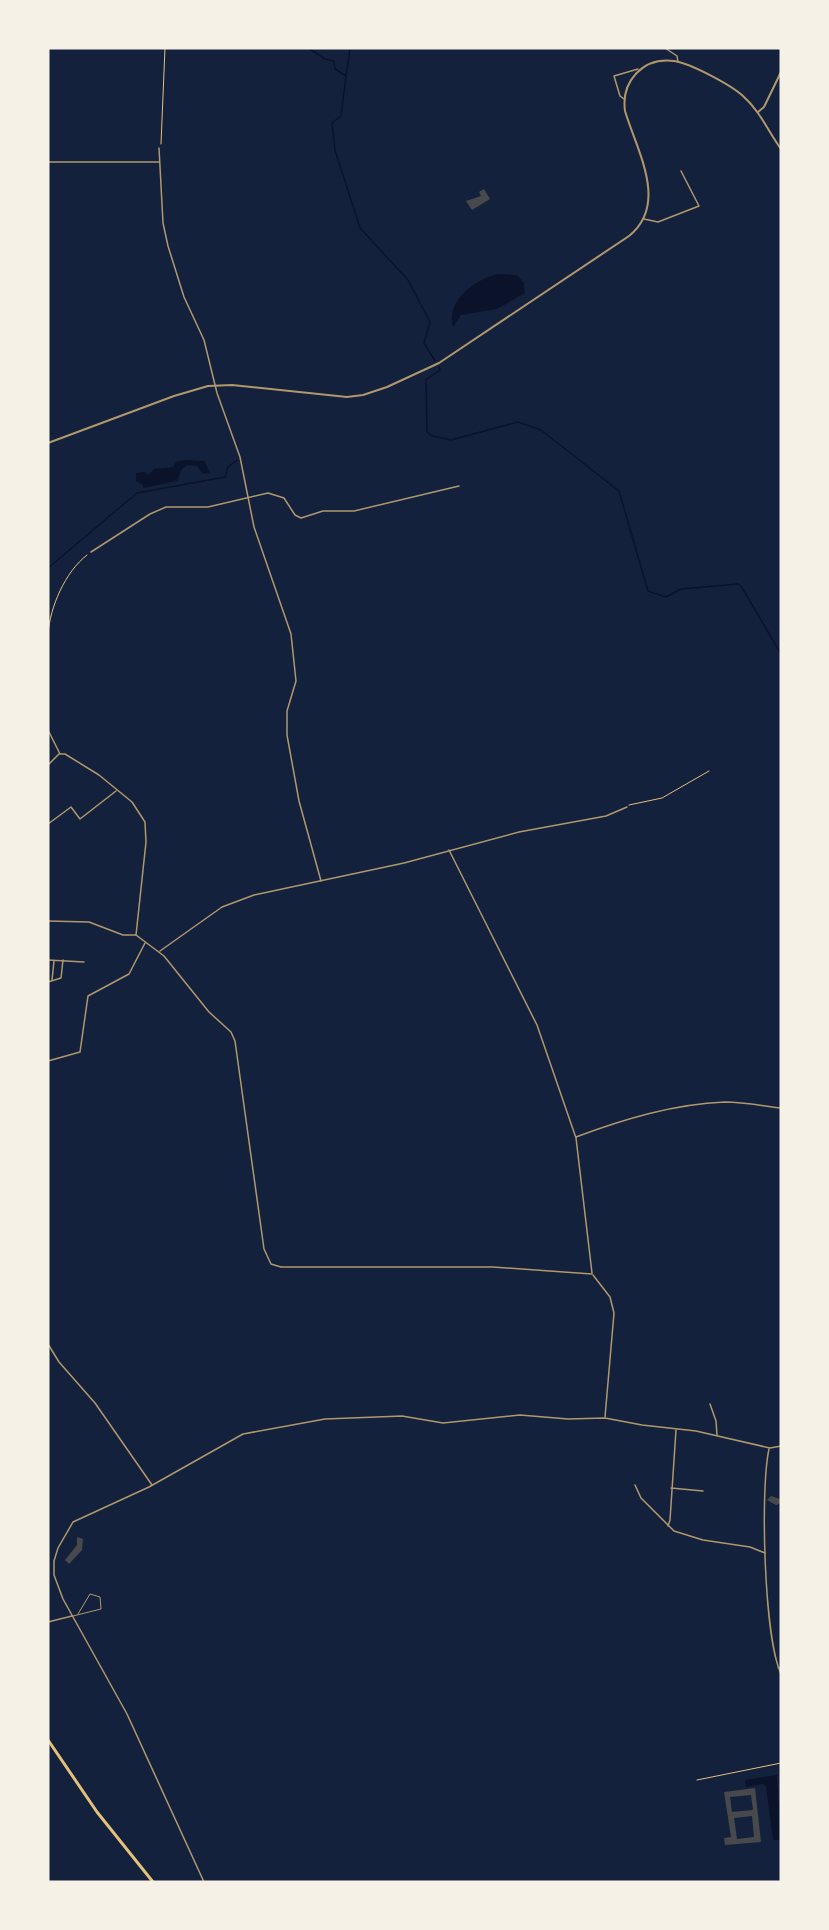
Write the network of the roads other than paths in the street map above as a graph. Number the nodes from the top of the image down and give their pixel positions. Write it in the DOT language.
graph roads {
  1 [pos="665,48"];
  2 [pos="678,62"];
  3 [pos="639,70"];
  4 [pos="781,72"];
  5 [pos="624,99"];
  6 [pos="758,112"];
  7 [pos="159,148"];
  8 [pos="781,148"];
  9 [pos="48,162"];
  10 [pos="159,162"];
  11 [pos="681,171"];
  12 [pos="644,219"];
  13 [pos="215,385"];
  14 [pos="48,443"];
  15 [pos="459,486"];
  16 [pos="247,498"];
  17 [pos="91,552"];
  18 [pos="48,730"];
  19 [pos="60,754"];
  20 [pos="48,765"];
  21 [pos="117,790"];
  22 [pos="627,807"];
  23 [pos="48,824"];
  24 [pos="449,849"];
  25 [pos="321,880"];
  26 [pos="48,921"];
  27 [pos="136,935"];
  28 [pos="145,942"];
  29 [pos="160,951"];
  30 [pos="48,960"];
  31 [pos="54,960"];
  32 [pos="63,960"];
  33 [pos="84,962"];
  34 [pos="50,981"];
  35 [pos="48,1061"];
  36 [pos="781,1108"];
  37 [pos="576,1138"];
  38 [pos="592,1274"];
  39 [pos="48,1344"];
  40 [pos="710,1404"];
  41 [pos="605,1418"];
  42 [pos="676,1429"];
  43 [pos="717,1435"];
  44 [pos="781,1446"];
  45 [pos="770,1448"];
  46 [pos="152,1485"];
  47 [pos="635,1485"];
  48 [pos="670,1487"];
  49 [pos="704,1491"];
  50 [pos="668,1526"];
  51 [pos="766,1553"];
  52 [pos="78,1614"];
  53 [pos="73,1616"];
  54 [pos="48,1622"];
  55 [pos="780,1667"];
  56 [pos="781,1674"];
  57 [pos="48,1740"];
  58 [pos="153,1882"];
  59 [pos="204,1882"];
  1 -- 2 [label="street"];
  2 -- 3 [label="street"];
  2 -- 6 [label="street"];
  3 -- 5 [label="street"];
  3 -- 5 [label="street"];
  4 -- 6 [label="street"];
  5 -- 12 [label="street"];
  6 -- 8 [label="street"];
  7 -- 10 [label="street"];
  9 -- 10 [label="street"];
  10 -- 13 [label="street"];
  11 -- 12 [label="street"];
  12 -- 13 [label="street"];
  13 -- 14 [label="street"];
  13 -- 16 [label="street"];
  15 -- 16 [label="street"];
  16 -- 17 [label="street"];
  16 -- 25 [label="street"];
  18 -- 19 [label="street"];
  19 -- 20 [label="street"];
  19 -- 21 [label="street"];
  21 -- 23 [label="street"];
  21 -- 27 [label="street"];
  22 -- 24 [label="street"];
  24 -- 25 [label="street"];
  24 -- 37 [label="street"];
  25 -- 29 [label="street"];
  26 -- 27 [label="street"];
  27 -- 28 [label="street"];
  28 -- 29 [label="street"];
  28 -- 35 [label="street"];
  29 -- 38 [label="street"];
  30 -- 31 [label="street"];
  31 -- 32 [label="street"];
  31 -- 34 [label="street"];
  32 -- 33 [label="street"];
  32 -- 34 [label="street"];
  36 -- 37 [label="street"];
  37 -- 38 [label="street"];
  38 -- 41 [label="street"];
  39 -- 46 [label="street"];
  40 -- 43 [label="street"];
  41 -- 42 [label="street"];
  41 -- 46 [label="street"];
  42 -- 43 [label="street"];
  42 -- 48 [label="street"];
  43 -- 45 [label="street"];
  44 -- 45 [label="street"];
  45 -- 51 [label="street"];
  46 -- 53 [label="street"];
  47 -- 50 [label="street"];
  48 -- 49 [label="street"];
  48 -- 50 [label="street"];
  50 -- 51 [label="street"];
  51 -- 55 [label="street"];
  52 -- 52 [label="lane"];
  52 -- 53 [label="lane"];
  53 -- 54 [label="street"];
  53 -- 59 [label="street"];
  55 -- 56 [label="street"];
  57 -- 58 [label="main road"];
}
